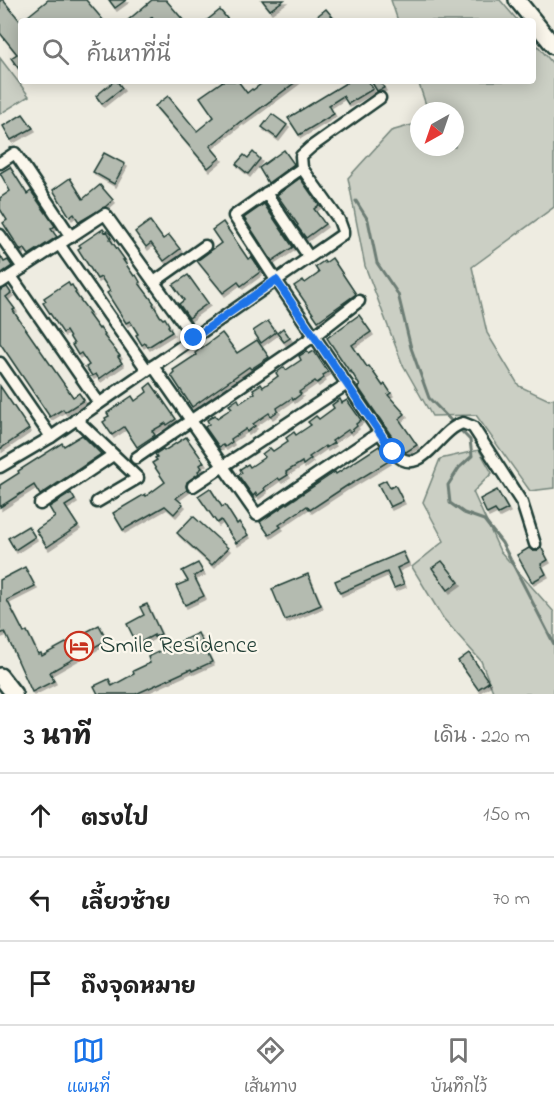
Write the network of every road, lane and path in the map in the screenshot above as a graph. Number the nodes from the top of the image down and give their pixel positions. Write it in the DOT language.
graph roads {
  1 [pos="517,0"];
  2 [pos="532,18"];
  3 [pos="536,23"];
  4 [pos="554,45"];
  5 [pos="380,98"];
  6 [pos="0,163"];
  7 [pos="302,168"];
  8 [pos="266,193"];
  9 [pos="0,235"];
  10 [pos="71,237"];
  11 [pos="59,244"];
  12 [pos="205,246"];
  13 [pos="309,257"];
  14 [pos="23,268"];
  15 [pos="11,276"];
  16 [pos="276,280"];
  17 [pos="154,282"];
  18 [pos="0,283"];
  19 [pos="359,301"];
  20 [pos="314,336"];
  21 [pos="194,338"];
  22 [pos="0,363"];
  23 [pos="150,368"];
  24 [pos="347,384"];
  25 [pos="99,403"];
  26 [pos="76,419"];
  27 [pos="191,420"];
  28 [pos="380,432"];
  29 [pos="51,437"];
  30 [pos="113,454"];
  31 [pos="136,458"];
  32 [pos="223,466"];
  33 [pos="0,467"];
  34 [pos="193,486"];
  35 [pos="97,502"];
  36 [pos="40,504"];
  37 [pos="535,544"];
  38 [pos="0,676"];
  39 [pos="14,694"];
  1 -- 2 [label="street"];
  3 -- 4 [label="street"];
  5 -- 7 [label="street"];
  6 -- 10 [label="street"];
  7 -- 8 [label="street"];
  7 -- 13 [label="street"];
  8 -- 13 [label="street"];
  8 -- 16 [label="street"];
  9 -- 14 [label="street"];
  10 -- 11 [label="street"];
  10 -- 17 [label="street"];
  11 -- 14 [label="street"];
  11 -- 23 [label="street"];
  12 -- 17 [label="street"];
  13 -- 16 [label="street"];
  14 -- 15 [label="street"];
  15 -- 18 [label="street"];
  15 -- 25 [label="street"];
  16 -- 20 [label="street"];
  16 -- 21 [label="street"];
  17 -- 21 [label="street"];
  19 -- 20 [label="street"];
  20 -- 24 [label="street"];
  20 -- 27 [label="street"];
  21 -- 23 [label="street"];
  22 -- 29 [label="street"];
  23 -- 25 [label="street"];
  23 -- 27 [label="street"];
  24 -- 28 [label="street"];
  24 -- 32 [label="street"];
  25 -- 26 [label="street"];
  26 -- 29 [label="street"];
  26 -- 30 [label="street"];
  27 -- 31 [label="street"];
  27 -- 32 [label="street"];
  28 -- 32 [label="street"];
  28 -- 37 [label="street"];
  29 -- 33 [label="street"];
  30 -- 35 [label="street"];
  30 -- 36 [label="street"];
  32 -- 34 [label="street"];
  38 -- 39 [label="street"];
}
